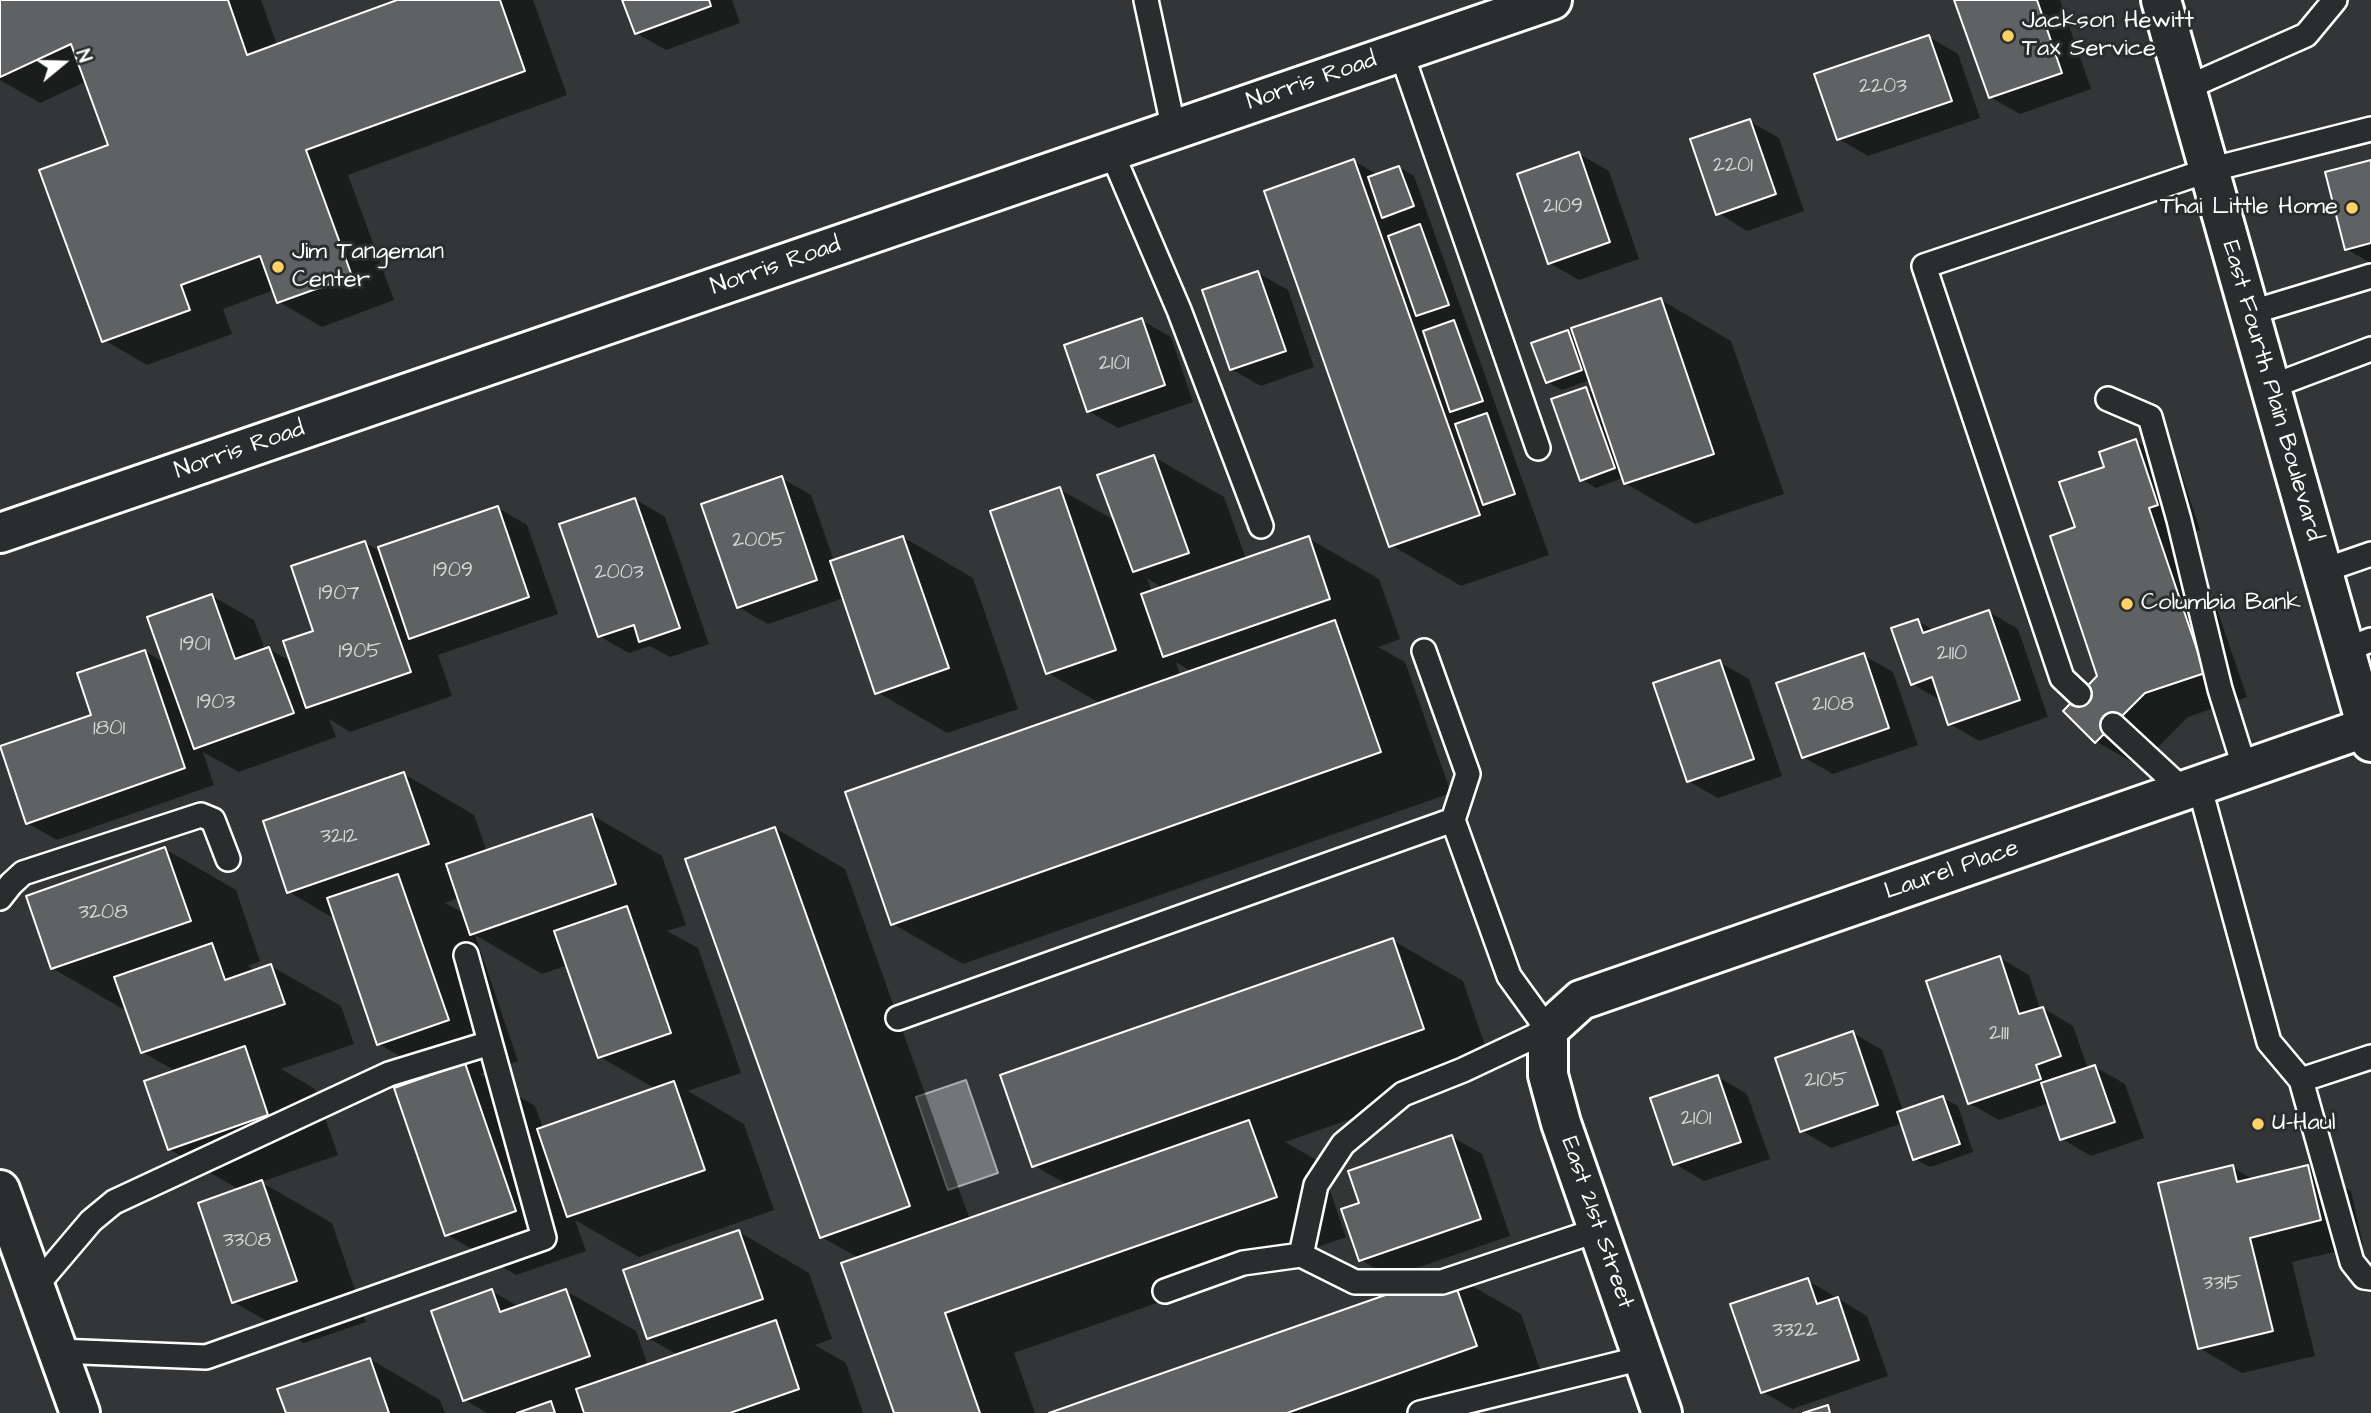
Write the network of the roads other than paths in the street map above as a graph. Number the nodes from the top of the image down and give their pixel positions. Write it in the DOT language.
graph roads {
  1 [pos="1146,0"];
  2 [pos="1552,0"];
  3 [pos="2161,0"];
  4 [pos="2335,0"];
  5 [pos="1401,52"];
  6 [pos="2186,88"];
  7 [pos="2371,129"];
  8 [pos="1174,130"];
  9 [pos="1111,151"];
  10 [pos="2209,170"];
  11 [pos="2371,276"];
  12 [pos="2249,313"];
  13 [pos="2371,349"];
  14 [pos="2270,387"];
  15 [pos="2108,399"];
  16 [pos="1538,448"];
  17 [pos="1261,526"];
  18 [pos="0,533"];
  19 [pos="2371,554"];
  20 [pos="2322,571"];
  21 [pos="2358,645"];
  22 [pos="1424,651"];
  23 [pos="2079,694"];
  24 [pos="2113,725"];
  25 [pos="2369,735"];
  26 [pos="2245,769"];
  27 [pos="2191,787"];
  28 [pos="1453,820"];
  29 [pos="228,859"];
  30 [pos="0,898"];
  31 [pos="466,955"];
  32 [pos="898,1018"];
  33 [pos="1548,1030"];
  34 [pos="490,1043"];
  35 [pos="2371,1057"];
  36 [pos="2301,1080"];
  37 [pos="0,1190"];
  38 [pos="1598,1230"];
  39 [pos="1301,1255"];
  40 [pos="2371,1278"];
  41 [pos="35,1287"];
  42 [pos="1165,1291"];
  43 [pos="58,1352"];
  44 [pos="1642,1358"];
  45 [pos="80,1413"];
  46 [pos="1420,1413"];
  47 [pos="1662,1413"];
  1 -- 8 [label="lane"];
  2 -- 5 [label="street, Norris Road"];
  3 -- 6 [label="street, East Fourth Plain Boulevard"];
  4 -- 6 [label="lane"];
  5 -- 8 [label="street, Norris Road"];
  5 -- 16 [label="lane"];
  6 -- 10 [label="street, East Fourth Plain Boulevard"];
  7 -- 10 [label="lane"];
  8 -- 9 [label="street, Norris Road"];
  9 -- 17 [label="lane"];
  9 -- 18 [label="street, Norris Road"];
  10 -- 12 [label="street, East Fourth Plain Boulevard"];
  10 -- 23 [label="lane"];
  11 -- 12 [label="lane"];
  12 -- 14 [label="street, East Fourth Plain Boulevard"];
  13 -- 14 [label="lane"];
  14 -- 20 [label="street, East Fourth Plain Boulevard"];
  15 -- 26 [label="lane"];
  19 -- 20 [label="lane"];
  20 -- 21 [label="street, East Fourth Plain Boulevard"];
  21 -- 25 [label="street, East Fourth Plain Boulevard"];
  22 -- 28 [label="lane"];
  24 -- 27 [label="lane"];
  25 -- 26 [label="street, Laurel Place"];
  26 -- 27 [label="street, Laurel Place"];
  27 -- 33 [label="street, Laurel Place"];
  27 -- 36 [label="lane"];
  28 -- 32 [label="lane"];
  28 -- 33 [label="lane"];
  29 -- 30 [label="lane"];
  31 -- 34 [label="lane"];
  33 -- 38 [label="street, East 21st Street"];
  33 -- 39 [label="lane"];
  34 -- 41 [label="lane"];
  34 -- 43 [label="lane"];
  35 -- 36 [label="lane"];
  36 -- 40 [label="lane"];
  37 -- 41 [label="street"];
  38 -- 39 [label="lane"];
  38 -- 44 [label="street, East 21st Street"];
  39 -- 42 [label="lane"];
  41 -- 43 [label="street"];
  43 -- 45 [label="street"];
  44 -- 46 [label="lane"];
  44 -- 47 [label="street, East 21st Street"];
}
